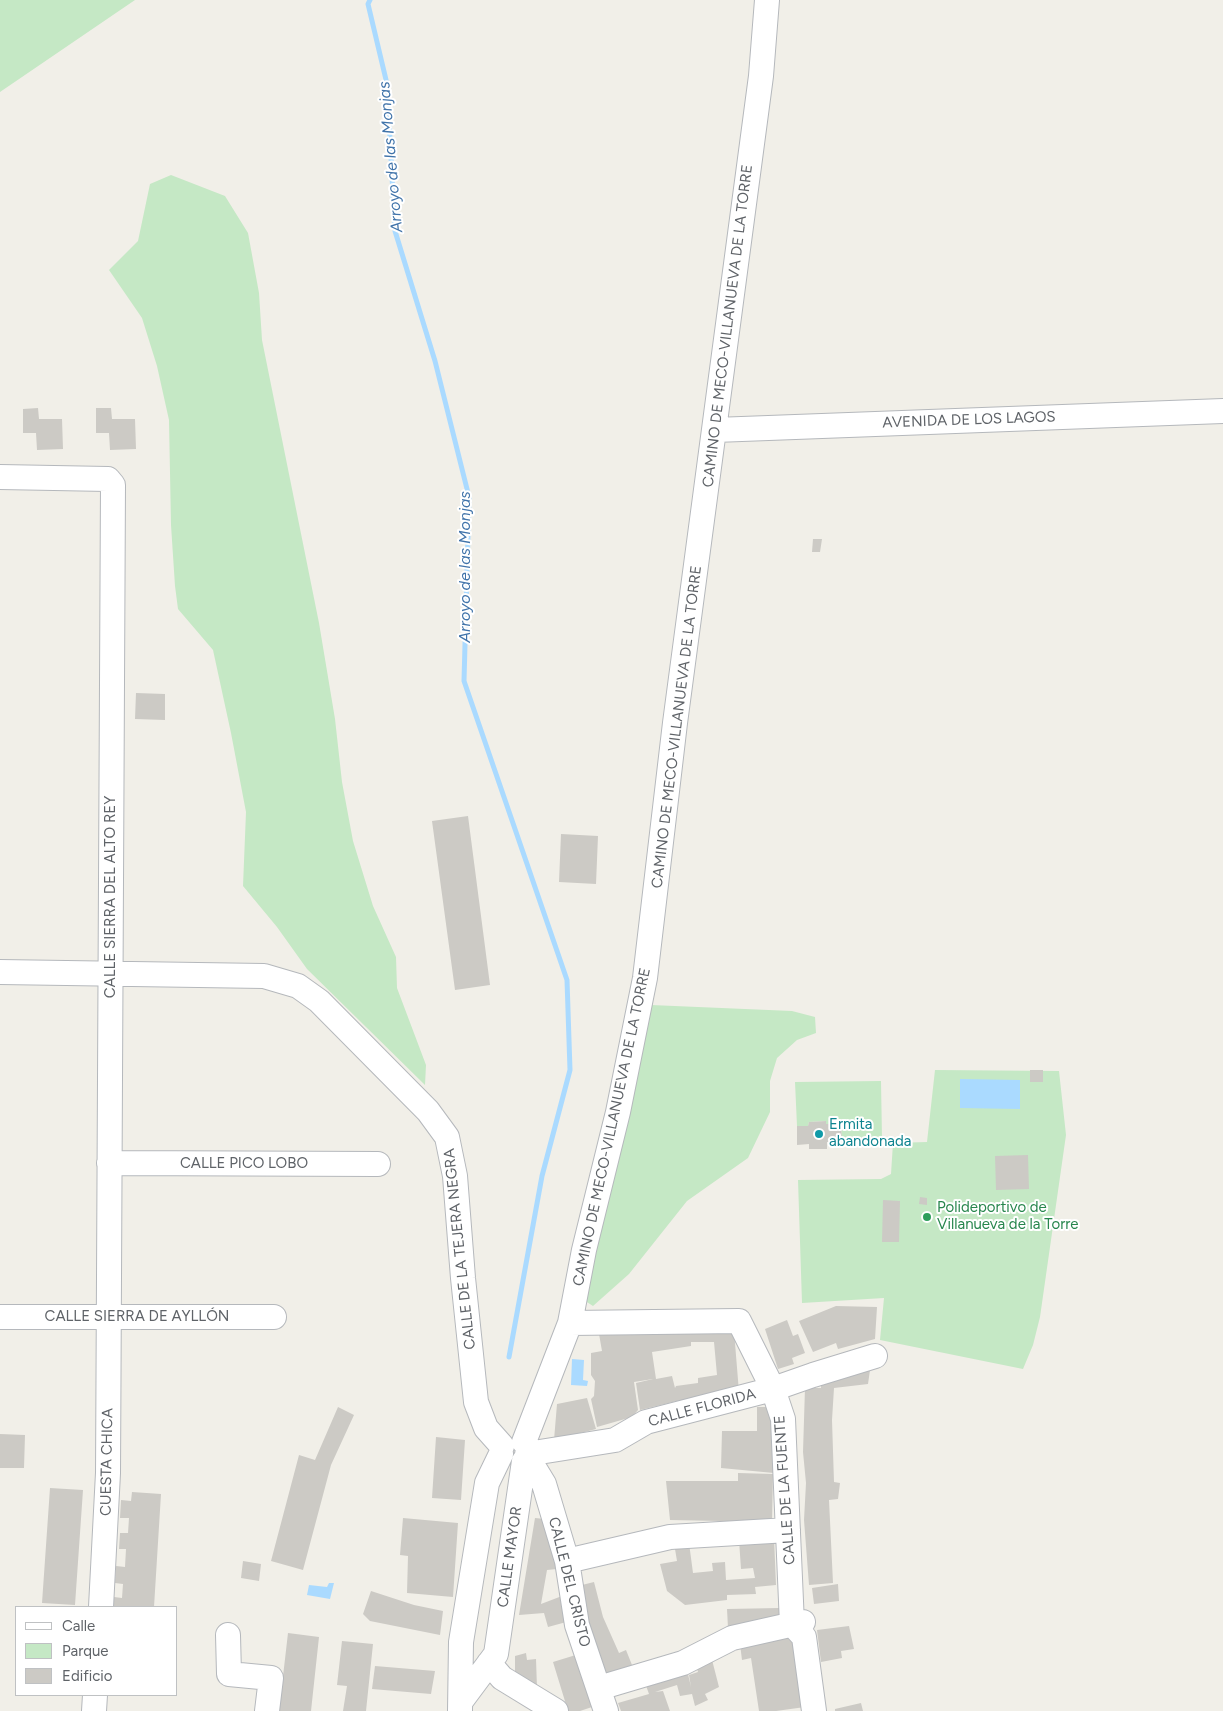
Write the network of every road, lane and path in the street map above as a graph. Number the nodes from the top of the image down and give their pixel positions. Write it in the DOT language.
graph roads {
  1 [pos="767,0"];
  2 [pos="1223,411"];
  3 [pos="715,430"];
  4 [pos="0,477"];
  5 [pos="0,972"];
  6 [pos="111,974"];
  7 [pos="109,1163"];
  8 [pos="378,1164"];
  9 [pos="108,1316"];
  10 [pos="274,1316"];
  11 [pos="0,1317"];
  12 [pos="570,1323"];
  13 [pos="875,1356"];
  14 [pos="773,1389"];
  15 [pos="517,1452"];
  16 [pos="788,1530"];
  17 [pos="567,1561"];
  18 [pos="101,1606"];
  19 [pos="798,1623"];
  20 [pos="228,1635"];
  21 [pos="461,1642"];
  22 [pos="493,1659"];
  23 [pos="599,1688"];
  24 [pos="95,1696"];
  25 [pos="461,1706"];
  26 [pos="94,1711"];
  27 [pos="267,1711"];
  28 [pos="556,1711"];
  29 [pos="606,1711"];
  30 [pos="814,1711"];
  1 -- 3 [label="street, CAMINO DE MECO-VILLANUEVA DE LA TORRE"];
  2 -- 3 [label="street, AVENIDA DE LOS LAGOS"];
  3 -- 12 [label="street, CAMINO DE MECO-VILLANUEVA DE LA TORRE"];
  4 -- 6 [label="street, CALLE SIERRA DEL ALTO REY"];
  5 -- 6 [label="street, CALLE DE LA TEJERA NEGRA"];
  6 -- 7 [label="street, CALLE SIERRA DEL ALTO REY"];
  6 -- 15 [label="street, CALLE DE LA TEJERA NEGRA"];
  7 -- 8 [label="street, CALLE PICO LOBO"];
  7 -- 9 [label="street, CALLE SIERRA DEL ALTO REY"];
  9 -- 10 [label="street, CALLE SIERRA DE AYLLÓN"];
  9 -- 11 [label="street, CALLE SIERRA DE AYLLÓN"];
  9 -- 18 [label="street, CUESTA CHICA"];
  12 -- 14 [label="street, CALLE DE LA FUENTE"];
  12 -- 15 [label="street, CAMINO DE MECO-VILLANUEVA DE LA TORRE"];
  13 -- 14 [label="street, CALLE FLORIDA"];
  14 -- 15 [label="street, CALLE FLORIDA"];
  14 -- 16 [label="street, CALLE DE LA FUENTE"];
  15 -- 17 [label="street, CALLE DEL CRISTO"];
  15 -- 21 [label="street, CALLE MAYOR"];
  15 -- 22 [label="street, CALLE MAYOR"];
  16 -- 17 [label="street"];
  16 -- 19 [label="street, CALLE DE LA FUENTE"];
  17 -- 23 [label="street, CALLE DEL CRISTO"];
  19 -- 23 [label="street"];
  19 -- 30 [label="street"];
  20 -- 27 [label="street"];
  21 -- 22 [label="street"];
  21 -- 25 [label="street, CALLE MAYOR"];
  22 -- 25 [label="street, CALLE MAYOR"];
  22 -- 28 [label="street"];
  23 -- 29 [label="street, CALLE DEL CRISTO"];
  24 -- 26 [label="street"];
}
